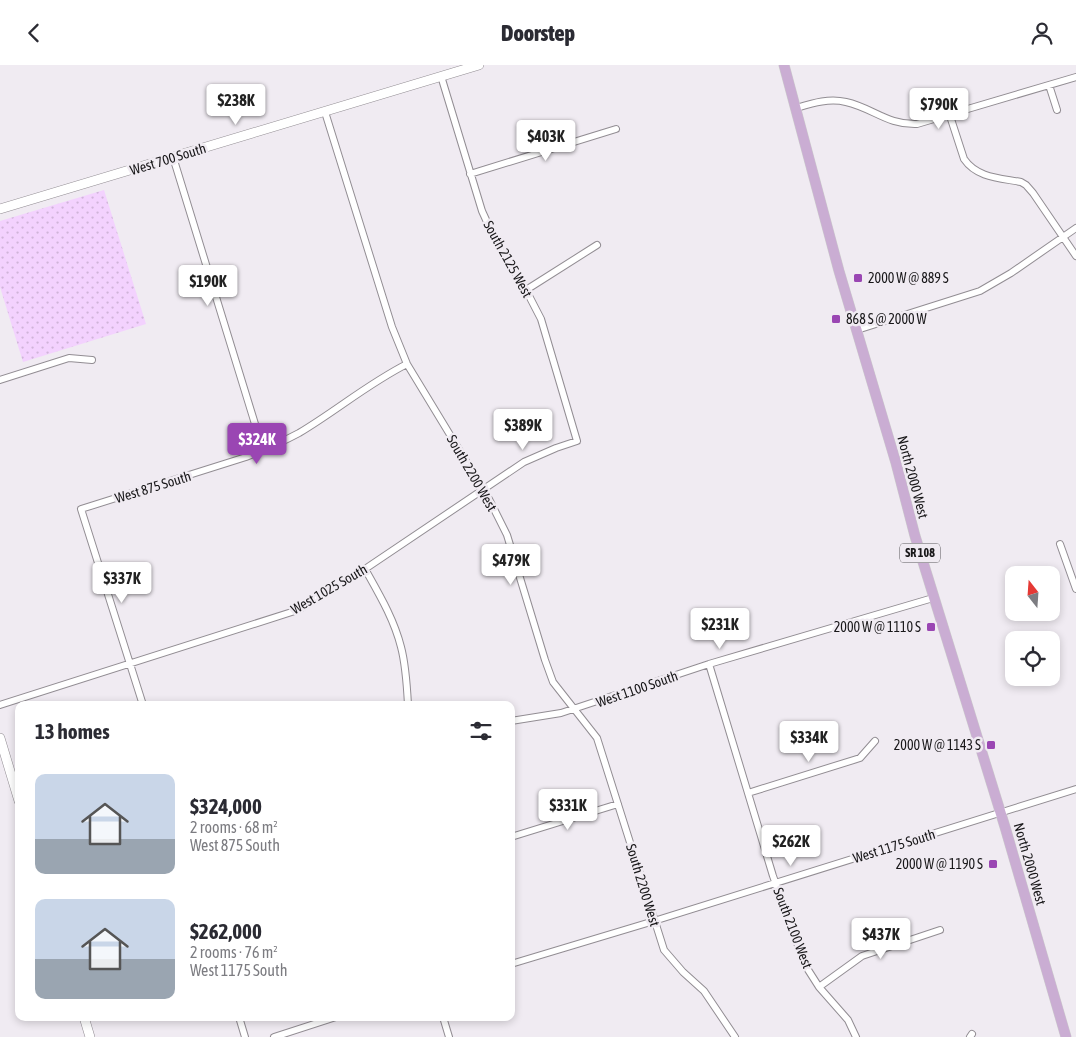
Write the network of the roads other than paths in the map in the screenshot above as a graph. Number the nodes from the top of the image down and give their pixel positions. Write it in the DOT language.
graph roads {
  1 [pos="479,65"];
  2 [pos="784,65"];
  3 [pos="440,77"];
  4 [pos="1076,77"];
  5 [pos="1049,85"];
  6 [pos="796,108"];
  7 [pos="1057,110"];
  8 [pos="325,112"];
  9 [pos="950,115"];
  10 [pos="616,129"];
  11 [pos="173,157"];
  12 [pos="470,174"];
  13 [pos="0,209"];
  14 [pos="1076,229"];
  15 [pos="1063,237"];
  16 [pos="598,245"];
  17 [pos="1076,256"];
  18 [pos="526,290"];
  19 [pos="857,330"];
  20 [pos="92,360"];
  21 [pos="407,364"];
  22 [pos="0,380"];
  23 [pos="577,441"];
  24 [pos="263,450"];
  25 [pos="483,489"];
  26 [pos="1060,544"];
  27 [pos="365,569"];
  28 [pos="1076,589"];
  29 [pos="933,597"];
  30 [pos="130,663"];
  31 [pos="709,664"];
  32 [pos="142,701"];
  33 [pos="408,701"];
  34 [pos="0,705"];
  35 [pos="573,709"];
  36 [pos="515,720"];
  37 [pos="0,738"];
  38 [pos="875,741"];
  39 [pos="15,788"];
  40 [pos="1076,789"];
  41 [pos="748,793"];
  42 [pos="618,804"];
  43 [pos="1001,813"];
  44 [pos="515,836"];
  45 [pos="776,882"];
  46 [pos="654,921"];
  47 [pos="940,930"];
  48 [pos="515,963"];
  49 [pos="820,987"];
  50 [pos="85,1021"];
  51 [pos="240,1021"];
  52 [pos="325,1021"];
  53 [pos="444,1021"];
  54 [pos="288,1035"];
  55 [pos="90,1037"];
  56 [pos="245,1037"];
  57 [pos="274,1037"];
  58 [pos="449,1037"];
  59 [pos="736,1037"];
  60 [pos="856,1037"];
  61 [pos="1066,1037"];
  1 -- 3 [label="street, West 700 South"];
  2 -- 6 [label="main road, North 2000 West / SR 108"];
  3 -- 8 [label="street, West 700 South"];
  3 -- 12 [label="street, South 2125 West"];
  4 -- 5 [label="street"];
  5 -- 7 [label="street"];
  5 -- 9 [label="street"];
  6 -- 9 [label="street"];
  6 -- 19 [label="main road, North 2000 West / SR 108"];
  8 -- 11 [label="street, West 700 South"];
  8 -- 21 [label="street, South 2200 West"];
  9 -- 15 [label="street"];
  10 -- 12 [label="street"];
  11 -- 13 [label="street, West 700 South"];
  11 -- 24 [label="street"];
  12 -- 18 [label="street, South 2125 West"];
  14 -- 15 [label="street"];
  15 -- 17 [label="street"];
  15 -- 19 [label="street"];
  16 -- 18 [label="street"];
  18 -- 23 [label="street, South 2125 West"];
  19 -- 29 [label="main road, North 2000 West / SR 108"];
  20 -- 22 [label="street"];
  21 -- 24 [label="street, West 875 South"];
  21 -- 25 [label="street, South 2200 West"];
  23 -- 25 [label="street, West 1025 South"];
  24 -- 30 [label="street, West 875 South"];
  25 -- 27 [label="street, West 1025 South"];
  25 -- 35 [label="street, South 2200 West"];
  26 -- 28 [label="street"];
  27 -- 30 [label="street, West 1025 South"];
  27 -- 33 [label="street"];
  29 -- 31 [label="street, West 1100 South"];
  29 -- 43 [label="main road, North 2000 West / SR 108"];
  30 -- 32 [label="street"];
  30 -- 34 [label="street, West 1025 South"];
  31 -- 35 [label="street, West 1100 South"];
  31 -- 41 [label="street, South 2100 West"];
  35 -- 36 [label="street, West 1100 South"];
  35 -- 42 [label="street, South 2200 West"];
  37 -- 39 [label="street"];
  38 -- 41 [label="street"];
  40 -- 43 [label="street, West 1175 South"];
  41 -- 45 [label="street, South 2100 West"];
  42 -- 44 [label="street"];
  42 -- 46 [label="street, South 2200 West"];
  43 -- 45 [label="street, West 1175 South"];
  43 -- 61 [label="main road, North 2000 West / SR 108"];
  45 -- 46 [label="street, West 1175 South"];
  45 -- 49 [label="street, South 2100 West"];
  46 -- 48 [label="street, West 1175 South"];
  46 -- 59 [label="street, South 2200 West"];
  47 -- 49 [label="street"];
  49 -- 60 [label="street, South 2100 West"];
  50 -- 55 [label="street"];
  51 -- 56 [label="street"];
  52 -- 54 [label="street"];
  53 -- 58 [label="street"];
  54 -- 57 [label="street"];
}
